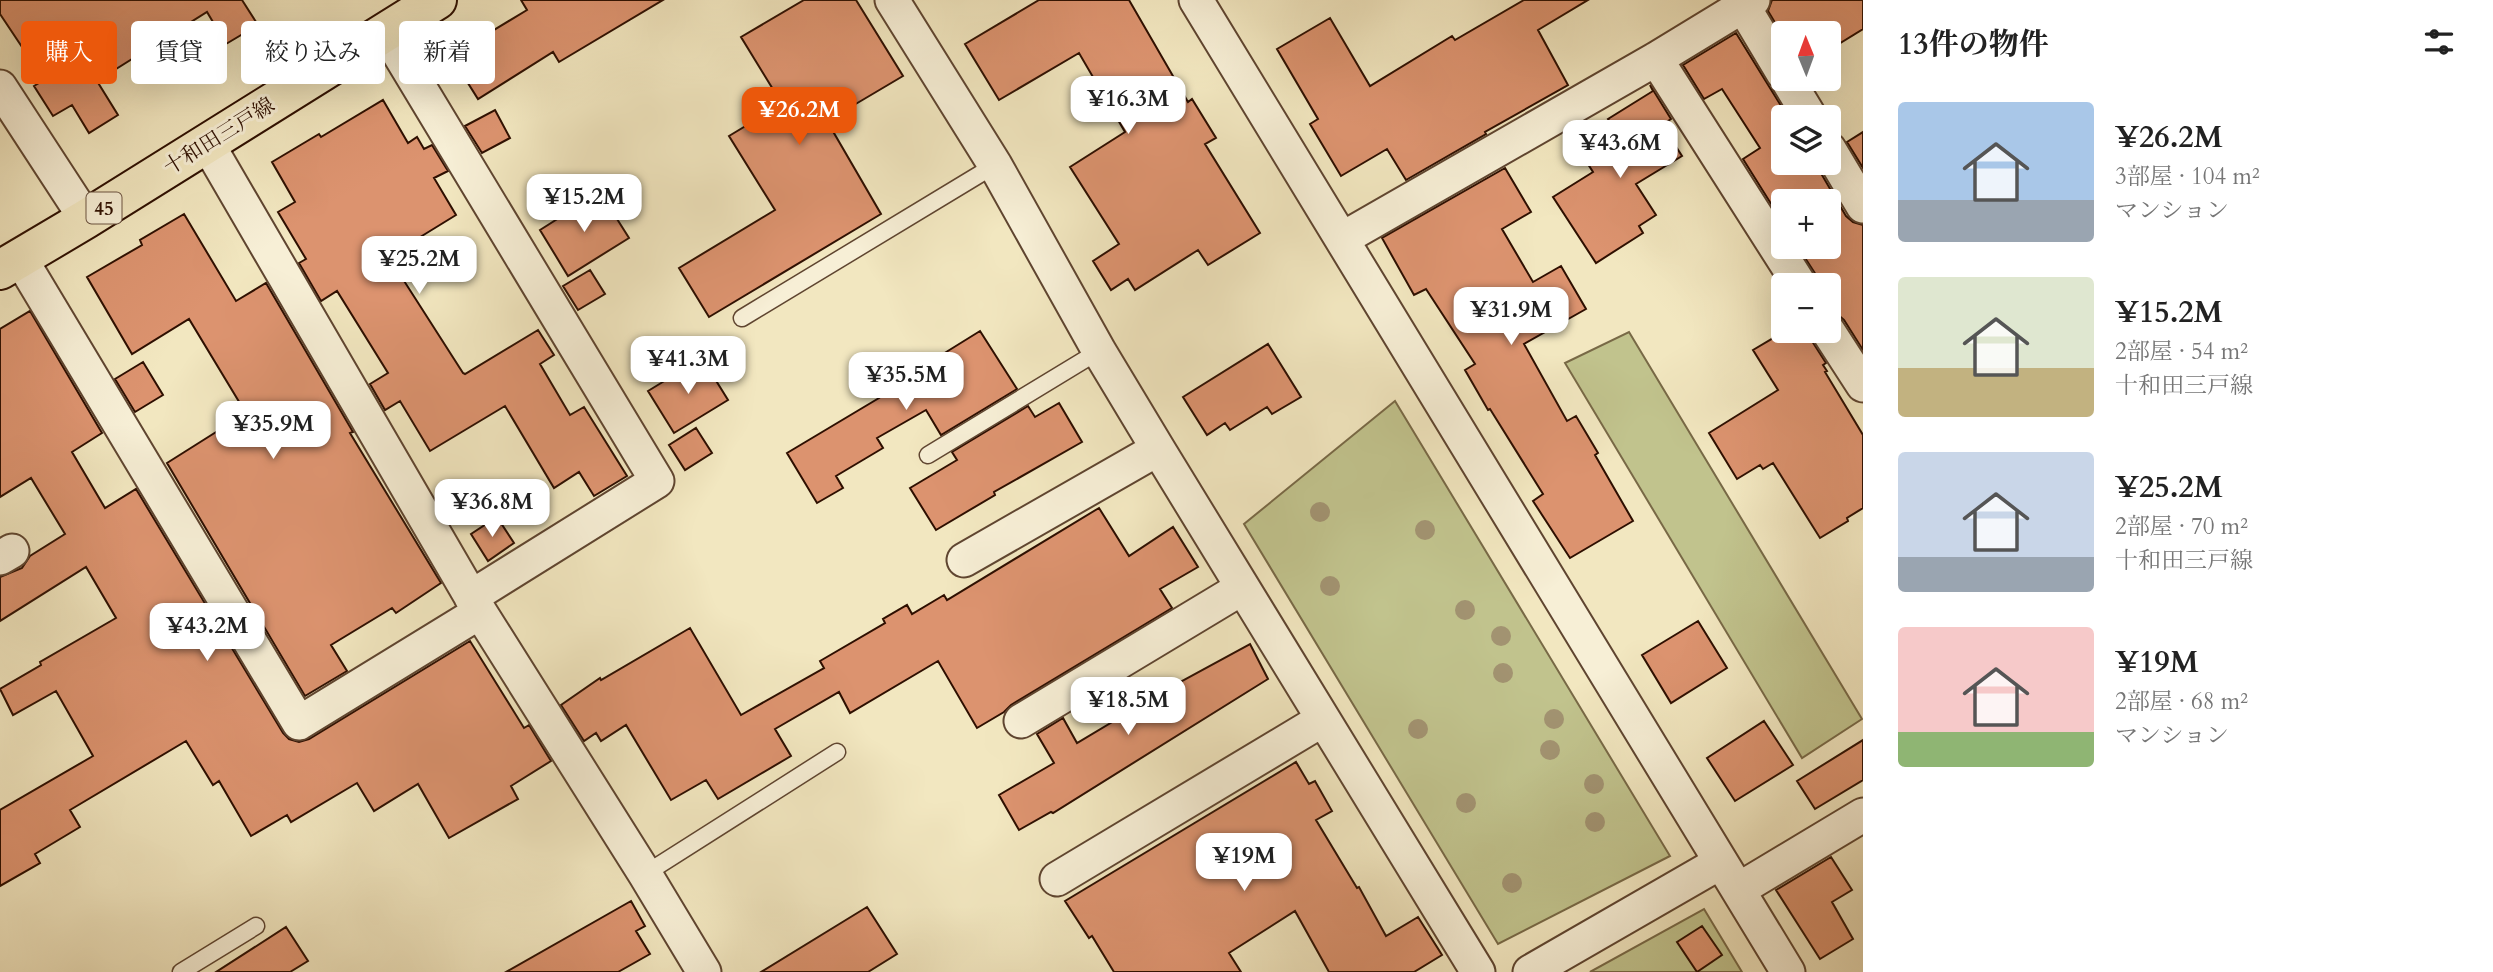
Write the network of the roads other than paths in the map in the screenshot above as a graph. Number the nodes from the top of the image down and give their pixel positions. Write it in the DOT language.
graph roads {
  1 [pos="437,0"];
  2 [pos="892,0"];
  3 [pos="1196,0"];
  4 [pos="1748,3"];
  5 [pos="395,22"];
  6 [pos="1771,49"];
  7 [pos="1657,59"];
  8 [pos="0,87"];
  9 [pos="207,143"];
  10 [pos="995,165"];
  11 [pos="1841,169"];
  12 [pos="1863,206"];
  13 [pos="86,219"];
  14 [pos="1342,239"];
  15 [pos="10,264"];
  16 [pos="1792,273"];
  17 [pos="742,318"];
  18 [pos="1836,343"];
  19 [pos="1099,351"];
  20 [pos="1863,385"];
  21 [pos="1158,449"];
  22 [pos="928,455"];
  23 [pos="964,560"];
  24 [pos="1242,588"];
  25 [pos="475,605"];
  26 [pos="1322,720"];
  27 [pos="1021,721"];
  28 [pos="838,752"];
  29 [pos="1863,816"];
  30 [pos="645,874"];
  31 [pos="1730,876"];
  32 [pos="1056,879"];
  33 [pos="256,926"];
  34 [pos="181,972"];
  35 [pos="704,972"];
  36 [pos="1478,972"];
  37 [pos="1530,972"];
  38 [pos="1788,972"];
  1 -- 5 [label="main road, 十和田三戸線 / 45"];
  2 -- 10 [label="street"];
  3 -- 14 [label="street"];
  4 -- 6 [label="street"];
  4 -- 7 [label="street"];
  5 -- 9 [label="main road, 十和田三戸線 / 45"];
  5 -- 25 [label="street"];
  7 -- 14 [label="street"];
  7 -- 16 [label="street"];
  8 -- 13 [label="street"];
  9 -- 13 [label="main road, 十和田三戸線 / 45"];
  9 -- 25 [label="street"];
  10 -- 17 [label="lane"];
  10 -- 19 [label="street"];
  11 -- 12 [label="street"];
  13 -- 15 [label="main road, 十和田三戸線 / 45"];
  14 -- 31 [label="street"];
  15 -- 25 [label="street"];
  18 -- 20 [label="street"];
  19 -- 21 [label="street"];
  19 -- 22 [label="lane"];
  21 -- 23 [label="street"];
  21 -- 24 [label="street"];
  24 -- 26 [label="street"];
  24 -- 27 [label="street"];
  25 -- 30 [label="street"];
  26 -- 32 [label="street"];
  26 -- 36 [label="street"];
  28 -- 30 [label="lane"];
  29 -- 31 [label="street"];
  30 -- 35 [label="street"];
  31 -- 37 [label="street"];
  31 -- 38 [label="street"];
  33 -- 34 [label="lane"];
}
